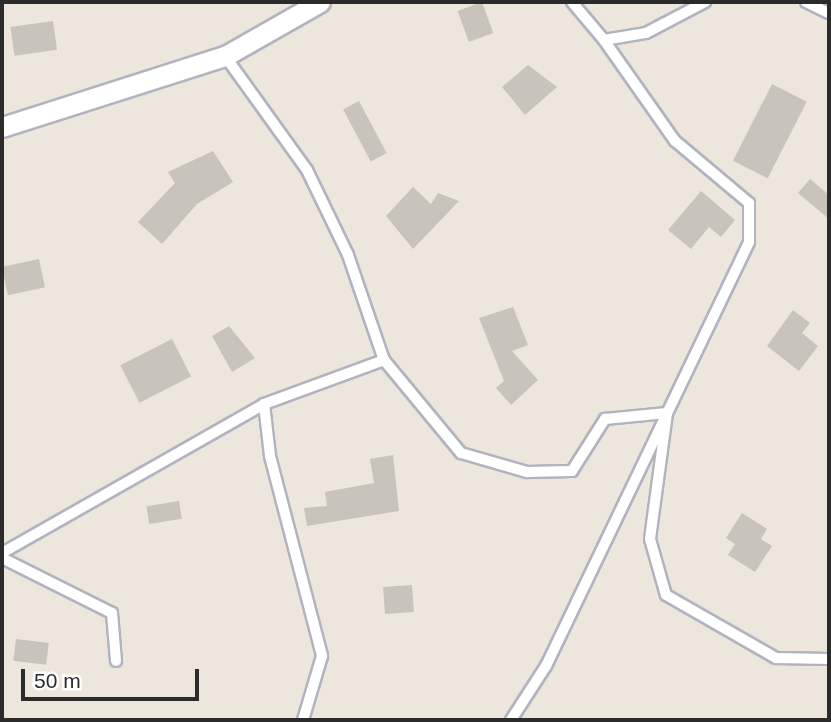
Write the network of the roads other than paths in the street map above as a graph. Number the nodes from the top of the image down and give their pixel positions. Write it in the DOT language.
graph roads {
  1 [pos="320,2"];
  2 [pos="572,2"];
  3 [pos="705,2"];
  4 [pos="806,2"];
  5 [pos="829,13"];
  6 [pos="604,40"];
  7 [pos="225,56"];
  8 [pos="2,127"];
  9 [pos="384,360"];
  10 [pos="264,404"];
  11 [pos="667,413"];
  12 [pos="2,555"];
  13 [pos="829,659"];
  14 [pos="116,661"];
  15 [pos="303,720"];
  16 [pos="511,720"];
  1 -- 7 [label="street"];
  2 -- 6 [label="lane"];
  3 -- 6 [label="lane"];
  4 -- 5 [label="lane"];
  6 -- 11 [label="lane"];
  7 -- 8 [label="street"];
  7 -- 9 [label="lane"];
  9 -- 10 [label="lane"];
  9 -- 11 [label="lane"];
  10 -- 12 [label="lane"];
  10 -- 15 [label="lane"];
  11 -- 13 [label="lane"];
  11 -- 16 [label="lane"];
  12 -- 14 [label="lane"];
}
